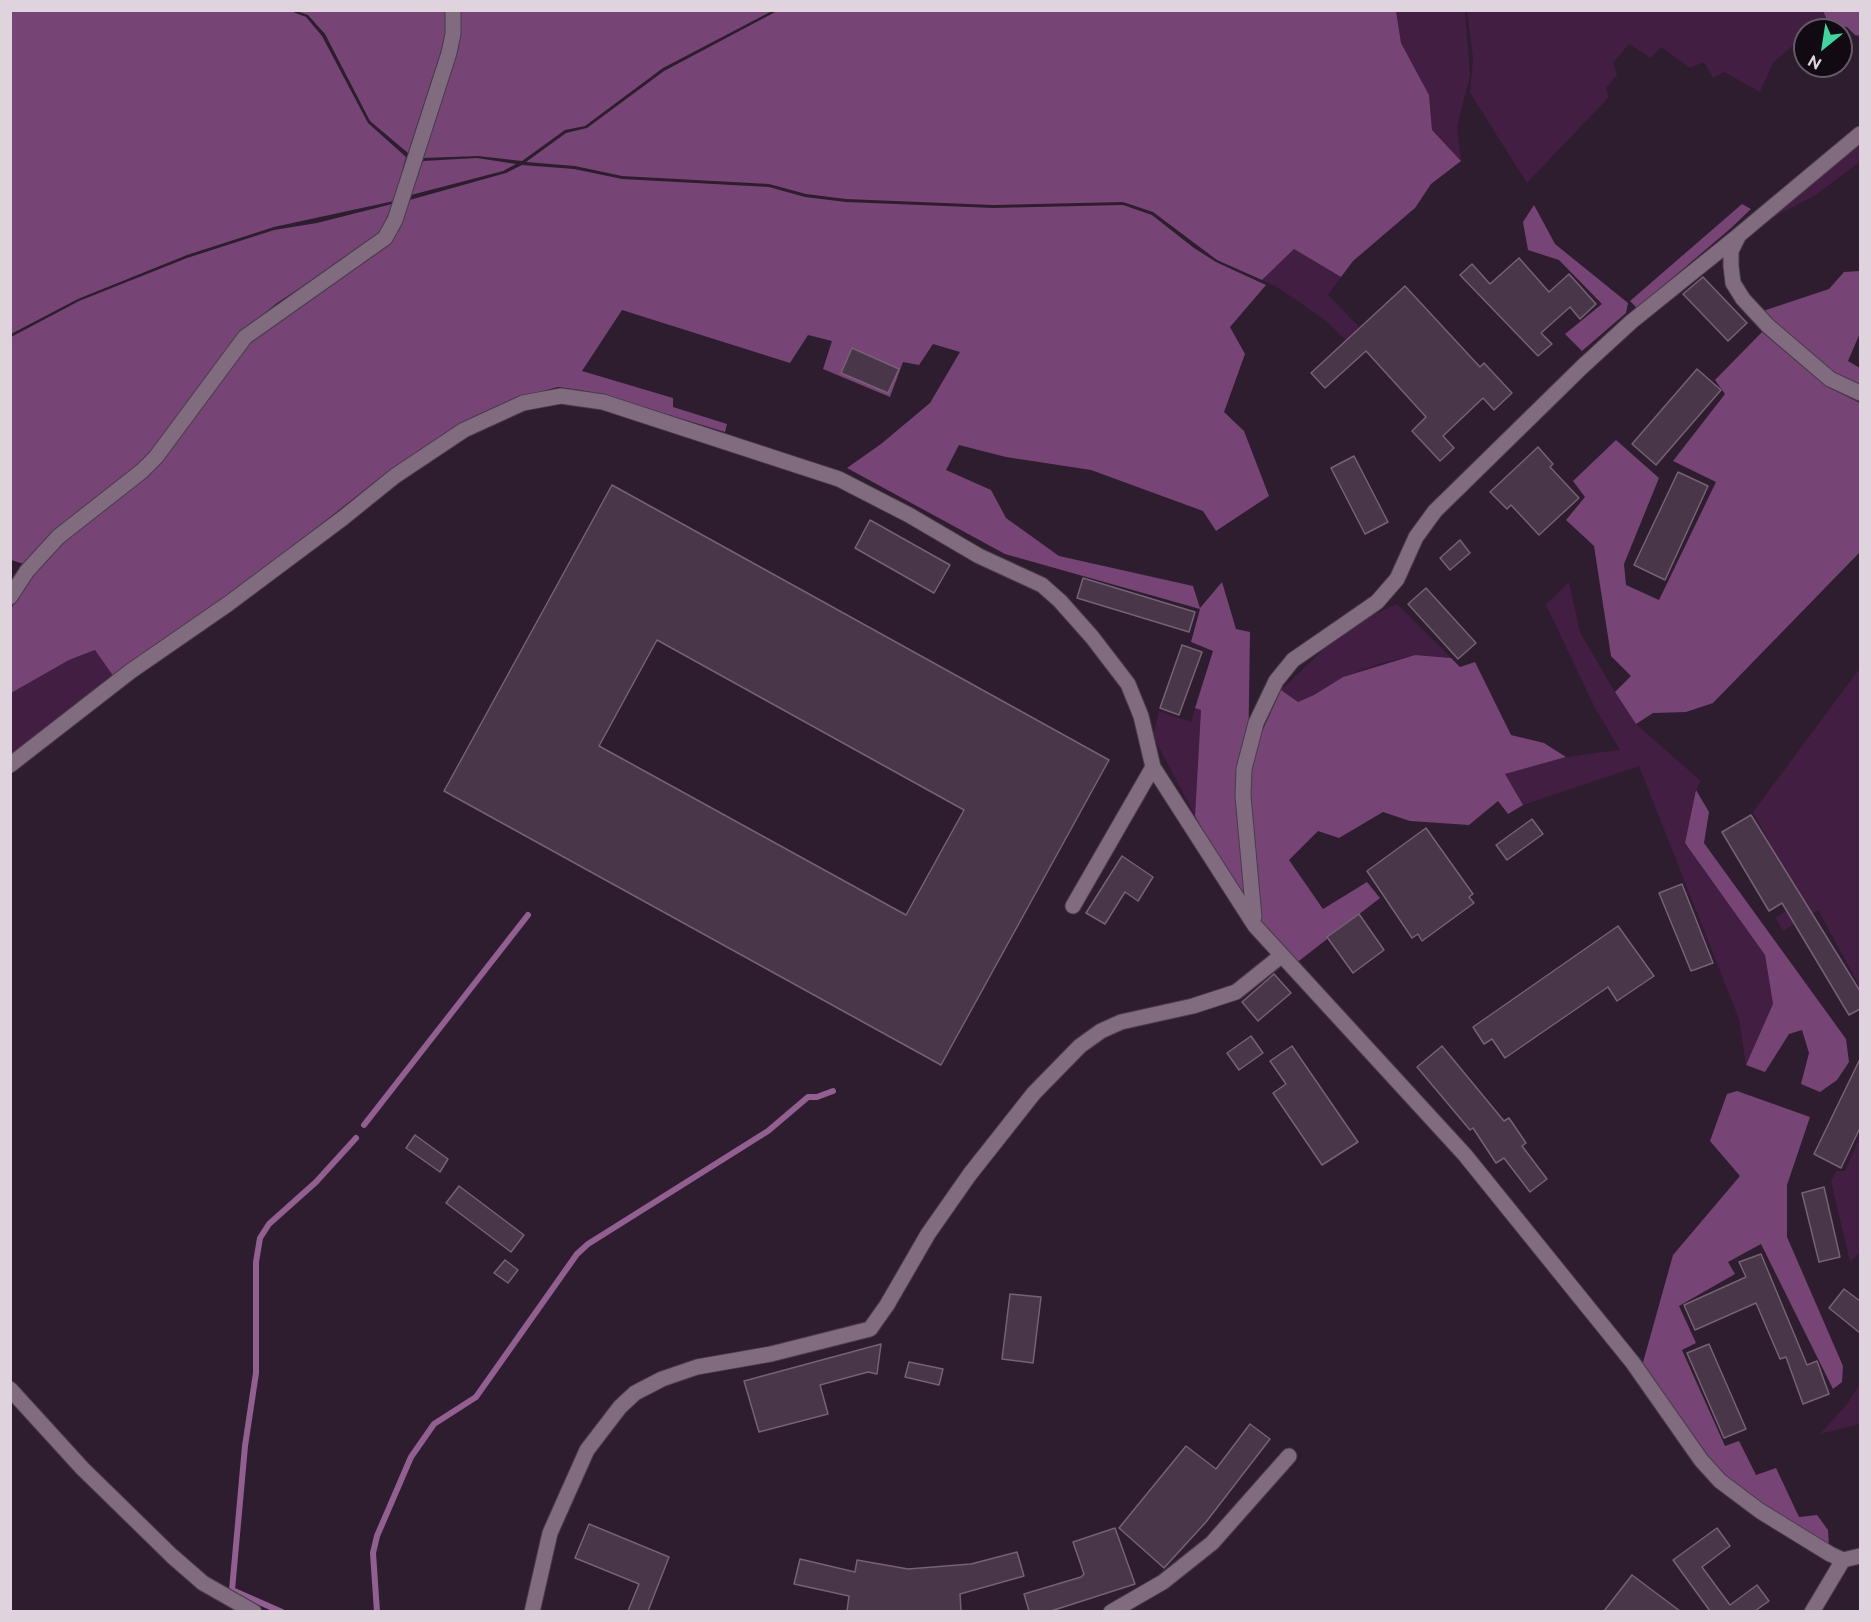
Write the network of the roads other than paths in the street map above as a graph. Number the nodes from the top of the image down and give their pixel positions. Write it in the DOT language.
graph roads {
  1 [pos="453,10"];
  2 [pos="1860,134"];
  3 [pos="1739,235"];
  4 [pos="1860,393"];
  5 [pos="10,597"];
  6 [pos="10,765"];
  7 [pos="1152,767"];
  8 [pos="1073,906"];
  9 [pos="1255,926"];
  10 [pos="1281,956"];
  11 [pos="10,1389"];
  12 [pos="1289,1456"];
  13 [pos="1860,1556"];
  14 [pos="1843,1560"];
  15 [pos="254,1611"];
  16 [pos="532,1611"];
  17 [pos="1111,1611"];
  18 [pos="1812,1611"];
  1 -- 5 [label="street"];
  2 -- 3 [label="street"];
  3 -- 4 [label="street"];
  3 -- 9 [label="street"];
  6 -- 7 [label="street"];
  7 -- 8 [label="street"];
  7 -- 9 [label="street"];
  9 -- 10 [label="street"];
  10 -- 14 [label="street"];
  10 -- 16 [label="street"];
  11 -- 15 [label="street"];
  12 -- 17 [label="street"];
  13 -- 14 [label="street"];
  14 -- 18 [label="street"];
}
